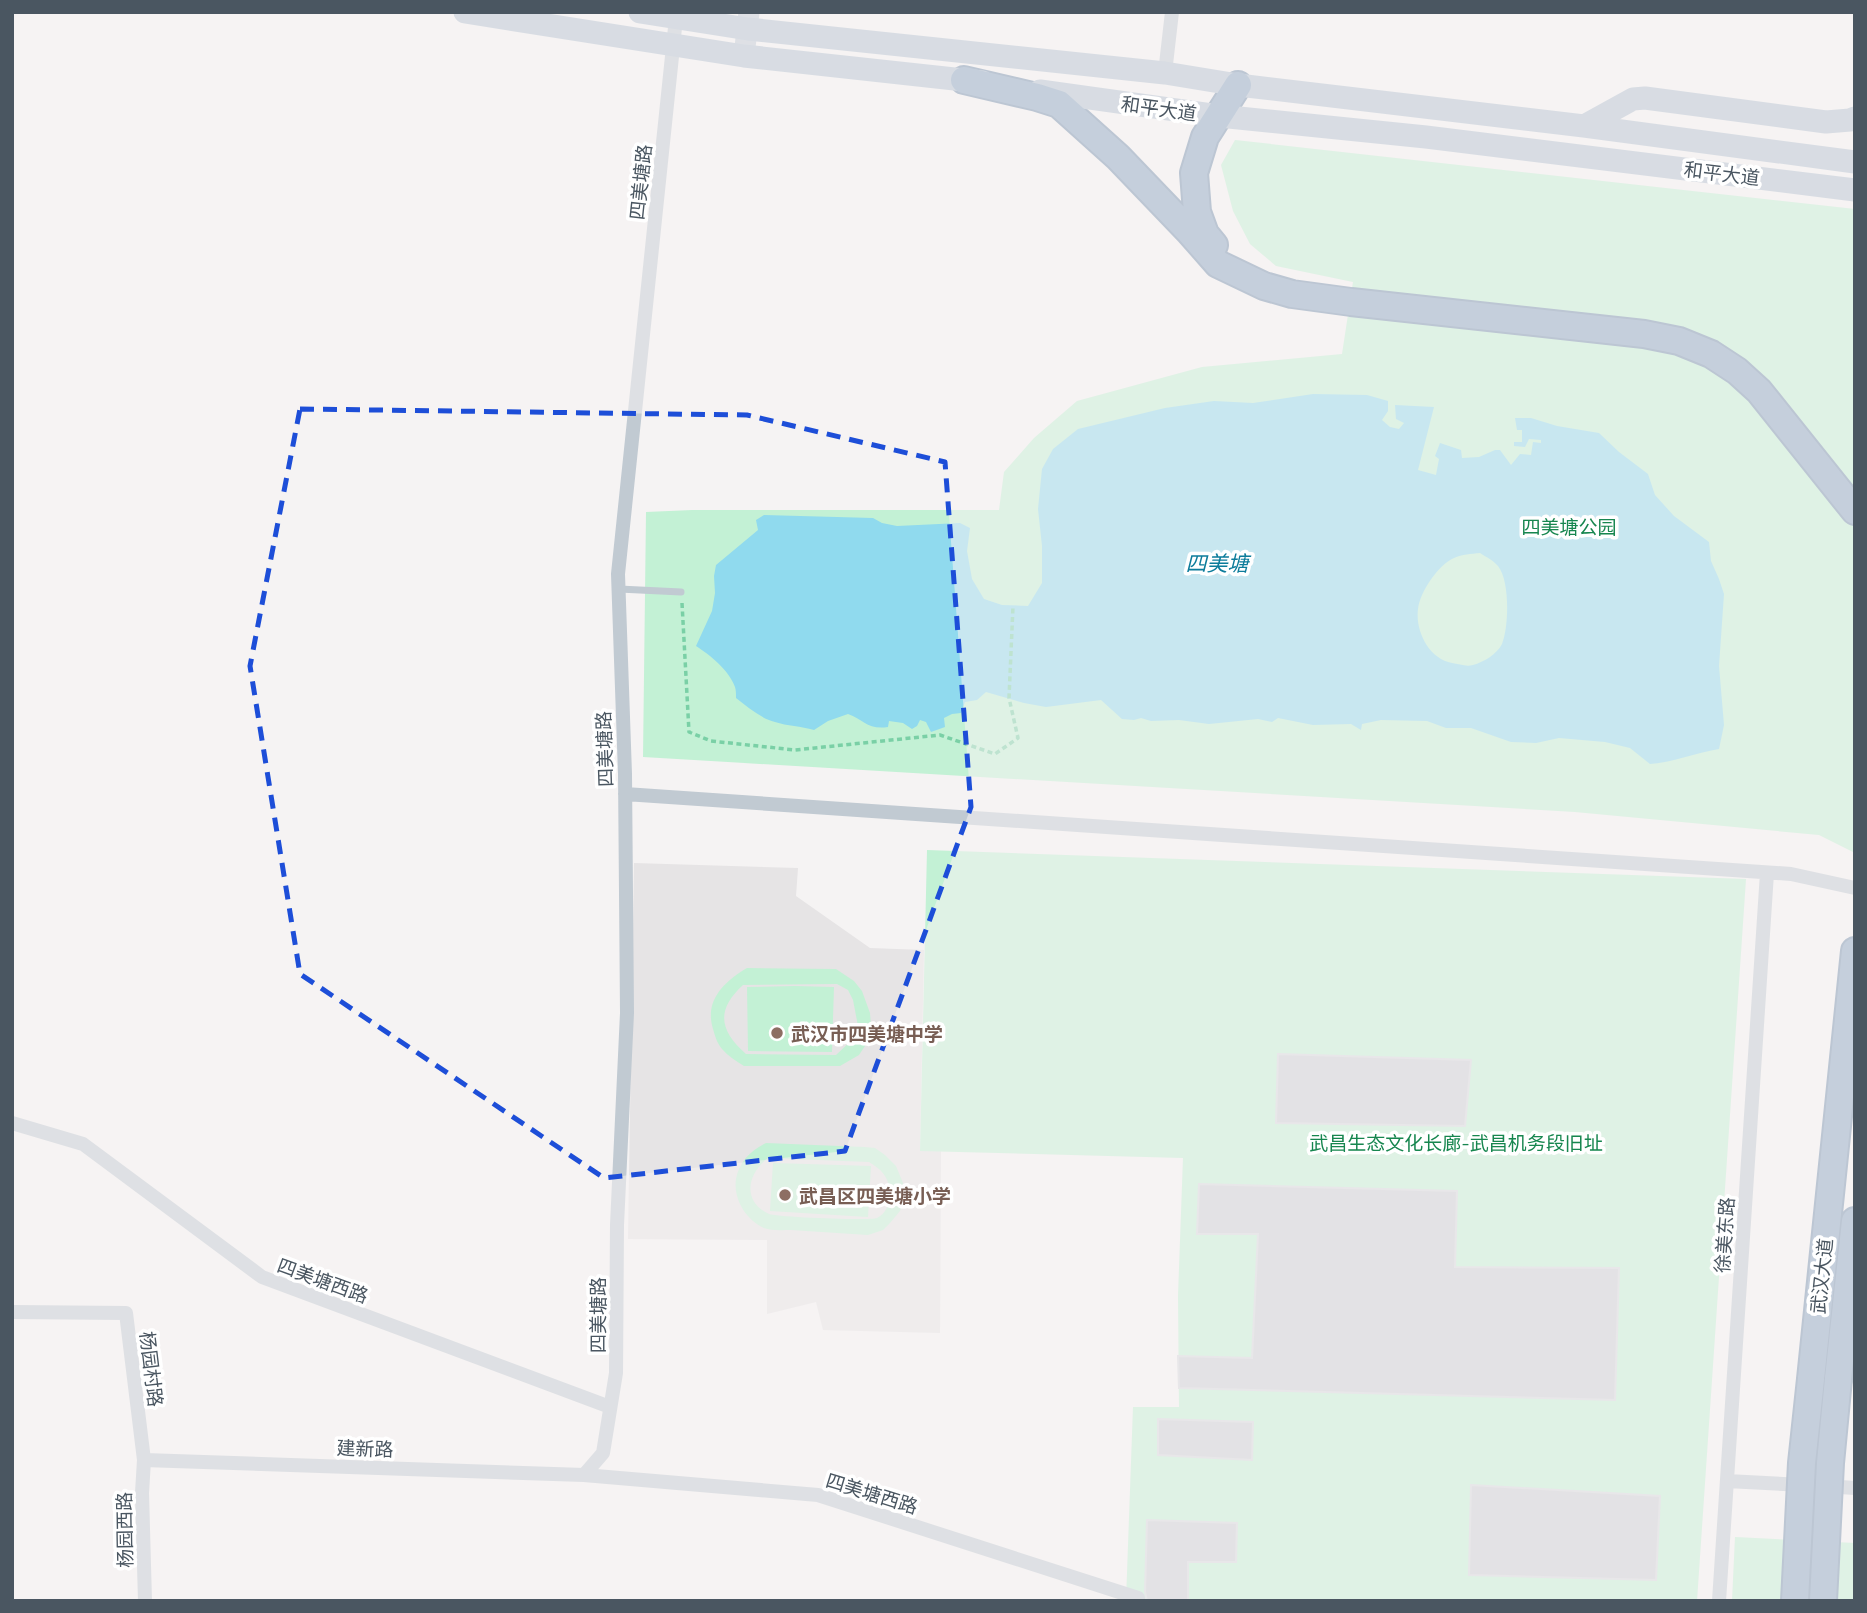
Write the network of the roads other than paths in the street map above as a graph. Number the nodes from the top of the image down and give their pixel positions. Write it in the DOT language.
graph roads {
  1 [pos="465,12"];
  2 [pos="640,12"];
  3 [pos="1172,12"];
  4 [pos="676,18"];
  5 [pos="748,21"];
  6 [pos="673,45"];
  7 [pos="744,56"];
  8 [pos="1165,73"];
  9 [pos="964,80"];
  10 [pos="1238,85"];
  11 [pos="1219,116"];
  12 [pos="1855,118"];
  13 [pos="1584,126"];
  14 [pos="1855,162"];
  15 [pos="1855,190"];
  16 [pos="1236,274"];
  17 [pos="1855,511"];
  18 [pos="619,589"];
  19 [pos="681,592"];
  20 [pos="625,794"];
  21 [pos="1767,873"];
  22 [pos="1855,888"];
  23 [pos="1855,951"];
  24 [pos="12,1123"];
  25 [pos="1855,1221"];
  26 [pos="12,1312"];
  27 [pos="610,1407"];
  28 [pos="144,1460"];
  29 [pos="584,1475"];
  30 [pos="1727,1481"];
  31 [pos="1855,1488"];
  32 [pos="1138,1598"];
  33 [pos="145,1601"];
  34 [pos="1719,1601"];
  35 [pos="1795,1601"];
  36 [pos="1823,1601"];
  1 -- 6 [label="main road, 和平大道"];
  2 -- 4 [label="main road, 和平大道"];
  3 -- 8 [label="street"];
  4 -- 5 [label="main road, 和平大道"];
  4 -- 6 [label="street, 四美塘路"];
  5 -- 7 [label="main road"];
  5 -- 8 [label="main road, 和平大道"];
  6 -- 7 [label="main road, 和平大道"];
  6 -- 18 [label="street, 四美塘路"];
  7 -- 9 [label="main road, 和平大道"];
  8 -- 10 [label="main road, 和平大道"];
  9 -- 11 [label="main road, 和平大道"];
  9 -- 16 [label="highway"];
  10 -- 11 [label="highway"];
  10 -- 13 [label="main road, 和平大道"];
  11 -- 15 [label="main road, 和平大道"];
  11 -- 16 [label="highway"];
  12 -- 13 [label="main road"];
  13 -- 14 [label="main road, 和平大道"];
  16 -- 17 [label="highway"];
  18 -- 19 [label="lane"];
  18 -- 20 [label="street, 四美塘路"];
  20 -- 21 [label="street"];
  20 -- 27 [label="street, 四美塘路"];
  21 -- 22 [label="street"];
  21 -- 30 [label="street, 徐美东路"];
  23 -- 35 [label="highway, 武汉大道, bridge"];
  24 -- 27 [label="street, 四美塘西路"];
  25 -- 36 [label="highway, 武汉大道, bridge"];
  26 -- 28 [label="street, 杨园村路"];
  27 -- 29 [label="street, 四美塘路"];
  28 -- 29 [label="street, 建新路"];
  28 -- 33 [label="street, 杨园西路"];
  29 -- 32 [label="street, 四美塘西路"];
  30 -- 31 [label="street"];
  30 -- 34 [label="street, 徐美东路"];
}
